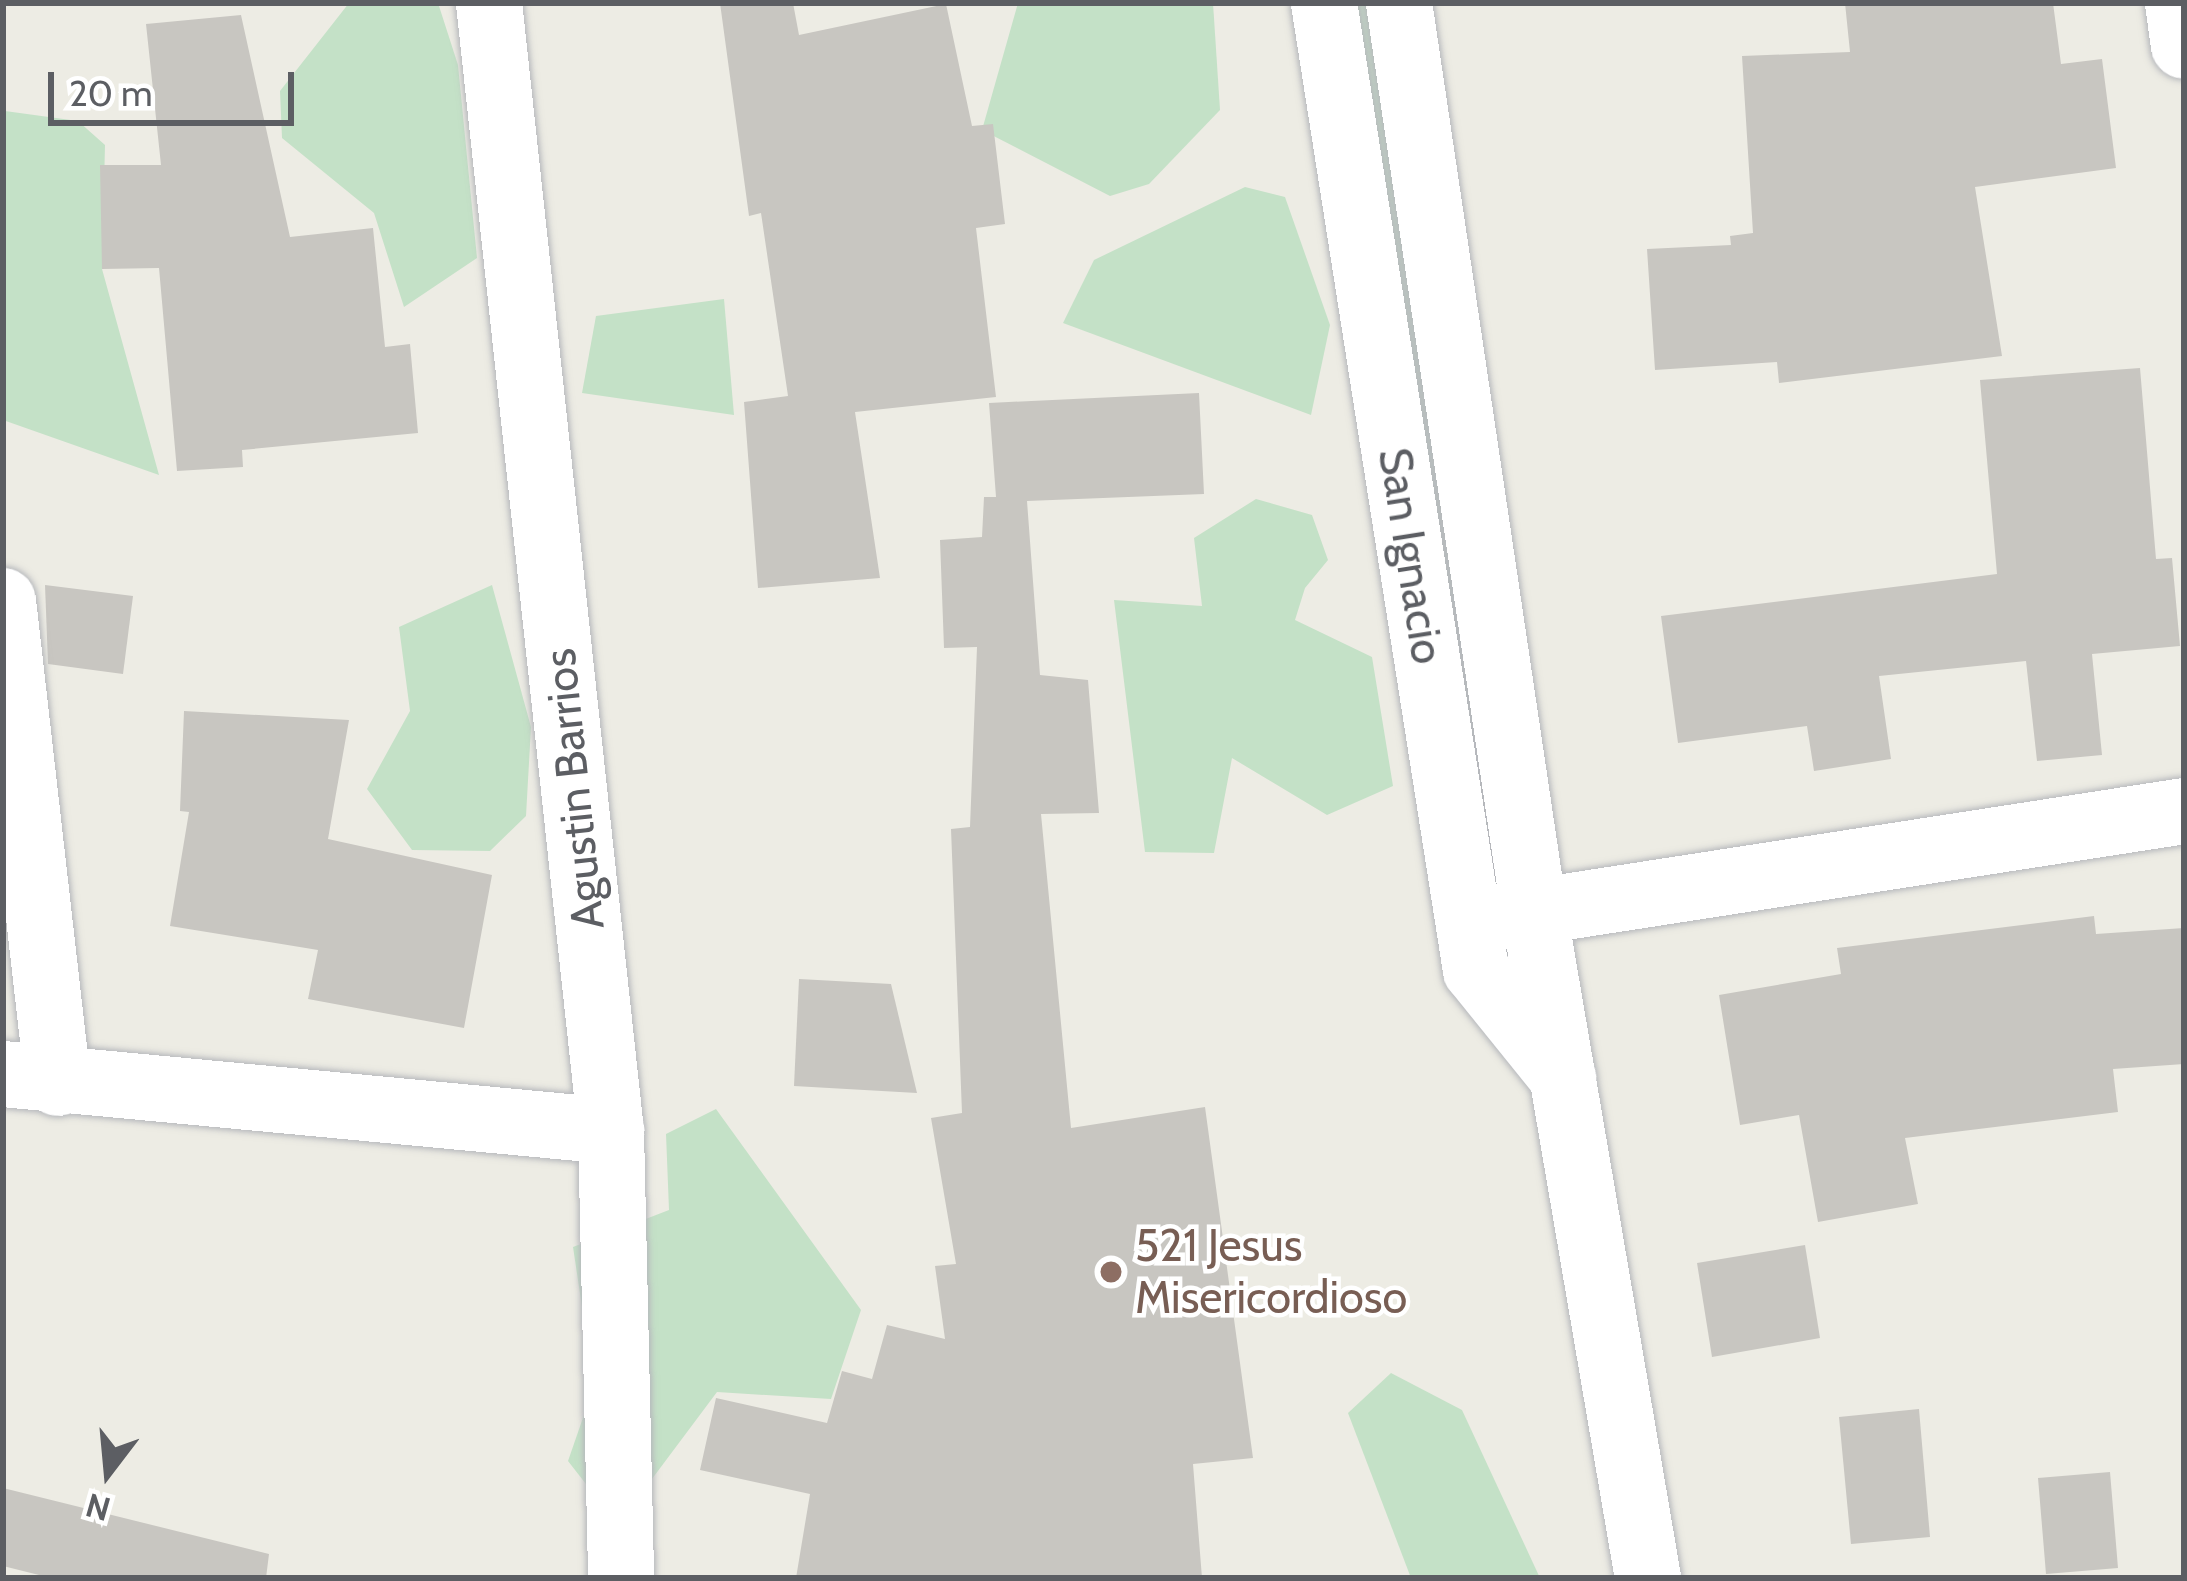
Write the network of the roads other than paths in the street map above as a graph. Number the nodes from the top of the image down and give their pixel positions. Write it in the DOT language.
graph roads {
  1 [pos="489,3"];
  2 [pos="1324,3"];
  3 [pos="1399,3"];
  4 [pos="2178,3"];
  5 [pos="2184,46"];
  6 [pos="3,602"];
  7 [pos="2184,811"];
  8 [pos="1534,910"];
  9 [pos="1469,923"];
  10 [pos="31,1079"];
  11 [pos="1564,1080"];
  12 [pos="611,1131"];
  13 [pos="621,1578"];
  14 [pos="1648,1578"];
  1 -- 12 [label="street, Agustin Barrios"];
  2 -- 9 [label="street, San Ignacio"];
  3 -- 8 [label="street, San Ignacio"];
  4 -- 5 [label="street"];
  6 -- 10 [label="street"];
  7 -- 8 [label="street"];
  8 -- 9 [label="street"];
  8 -- 11 [label="street, San Ignacio"];
  9 -- 11 [label="street, San Ignacio"];
  10 -- 12 [label="street"];
  11 -- 14 [label="street, San Ignacio"];
  12 -- 13 [label="street, Agustin Barrios"];
}
